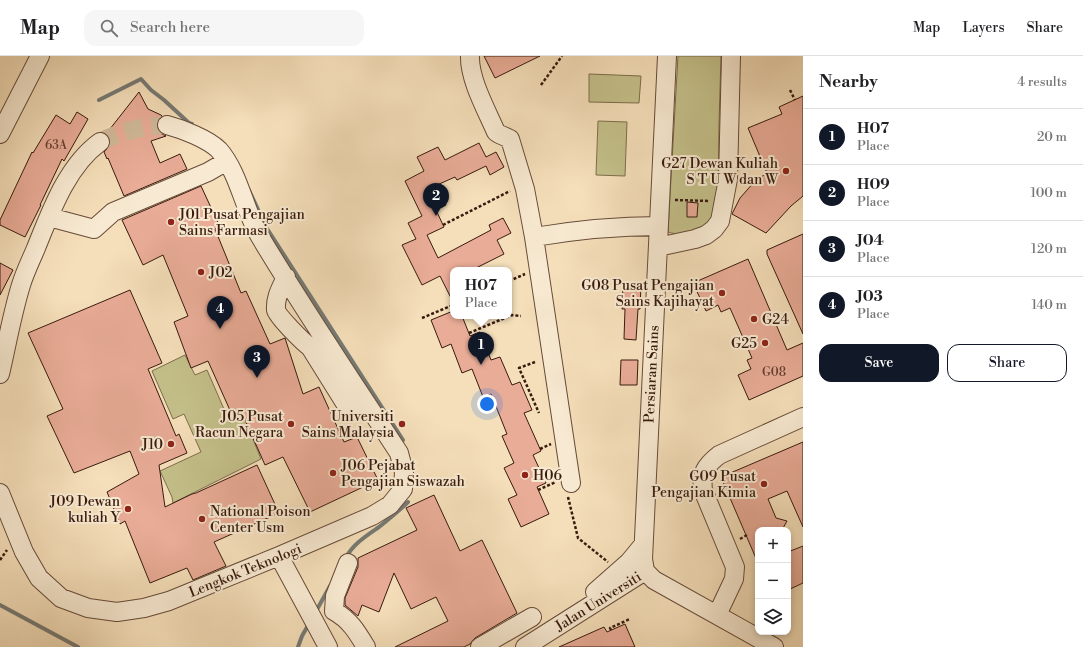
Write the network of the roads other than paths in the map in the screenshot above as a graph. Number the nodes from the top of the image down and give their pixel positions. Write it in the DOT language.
graph roads {
  1 [pos="40,56"];
  2 [pos="470,56"];
  3 [pos="667,56"];
  4 [pos="731,56"];
  5 [pos="167,125"];
  6 [pos="0,134"];
  7 [pos="100,142"];
  8 [pos="227,161"];
  9 [pos="48,217"];
  10 [pos="658,236"];
  11 [pos="534,237"];
  12 [pos="286,277"];
  13 [pos="328,345"];
  14 [pos="310,347"];
  15 [pos="0,374"];
  16 [pos="367,404"];
  17 [pos="803,417"];
  18 [pos="563,483"];
  19 [pos="0,493"];
  20 [pos="643,545"];
  21 [pos="279,556"];
  22 [pos="348,563"];
  23 [pos="645,571"];
  24 [pos="578,613"];
  25 [pos="717,615"];
  26 [pos="532,617"];
  27 [pos="345,618"];
  28 [pos="319,630"];
  29 [pos="535,644"];
  30 [pos="366,647"];
  31 [pos="480,647"];
  32 [pos="774,647"];
  1 -- 6 [label="street"];
  2 -- 11 [label="street"];
  3 -- 10 [label="street, Persiaran Sains"];
  4 -- 10 [label="street"];
  5 -- 8 [label="street, Lengkok Teknologi"];
  7 -- 9 [label="street"];
  8 -- 9 [label="street"];
  8 -- 12 [label="street, Lengkok Teknologi"];
  9 -- 15 [label="street"];
  10 -- 11 [label="street"];
  10 -- 20 [label="street, Persiaran Sains"];
  11 -- 18 [label="street"];
  12 -- 13 [label="street, Lengkok Teknologi"];
  12 -- 14 [label="street"];
  13 -- 14 [label="street"];
  13 -- 16 [label="street, Lengkok Teknologi"];
  14 -- 16 [label="street"];
  16 -- 21 [label="street, Lengkok Teknologi"];
  17 -- 25 [label="street"];
  19 -- 21 [label="street, Lengkok Teknologi"];
  20 -- 23 [label="street, Persiaran Sains"];
  20 -- 24 [label="street"];
  21 -- 28 [label="street"];
  22 -- 27 [label="street"];
  23 -- 24 [label="street, Jalan Universiti"];
  23 -- 25 [label="street, Jalan Universiti"];
  24 -- 29 [label="street, Jalan Universiti"];
  25 -- 32 [label="street, Jalan Universiti"];
  26 -- 31 [label="street"];
  27 -- 28 [label="street"];
  27 -- 30 [label="street"];
}
